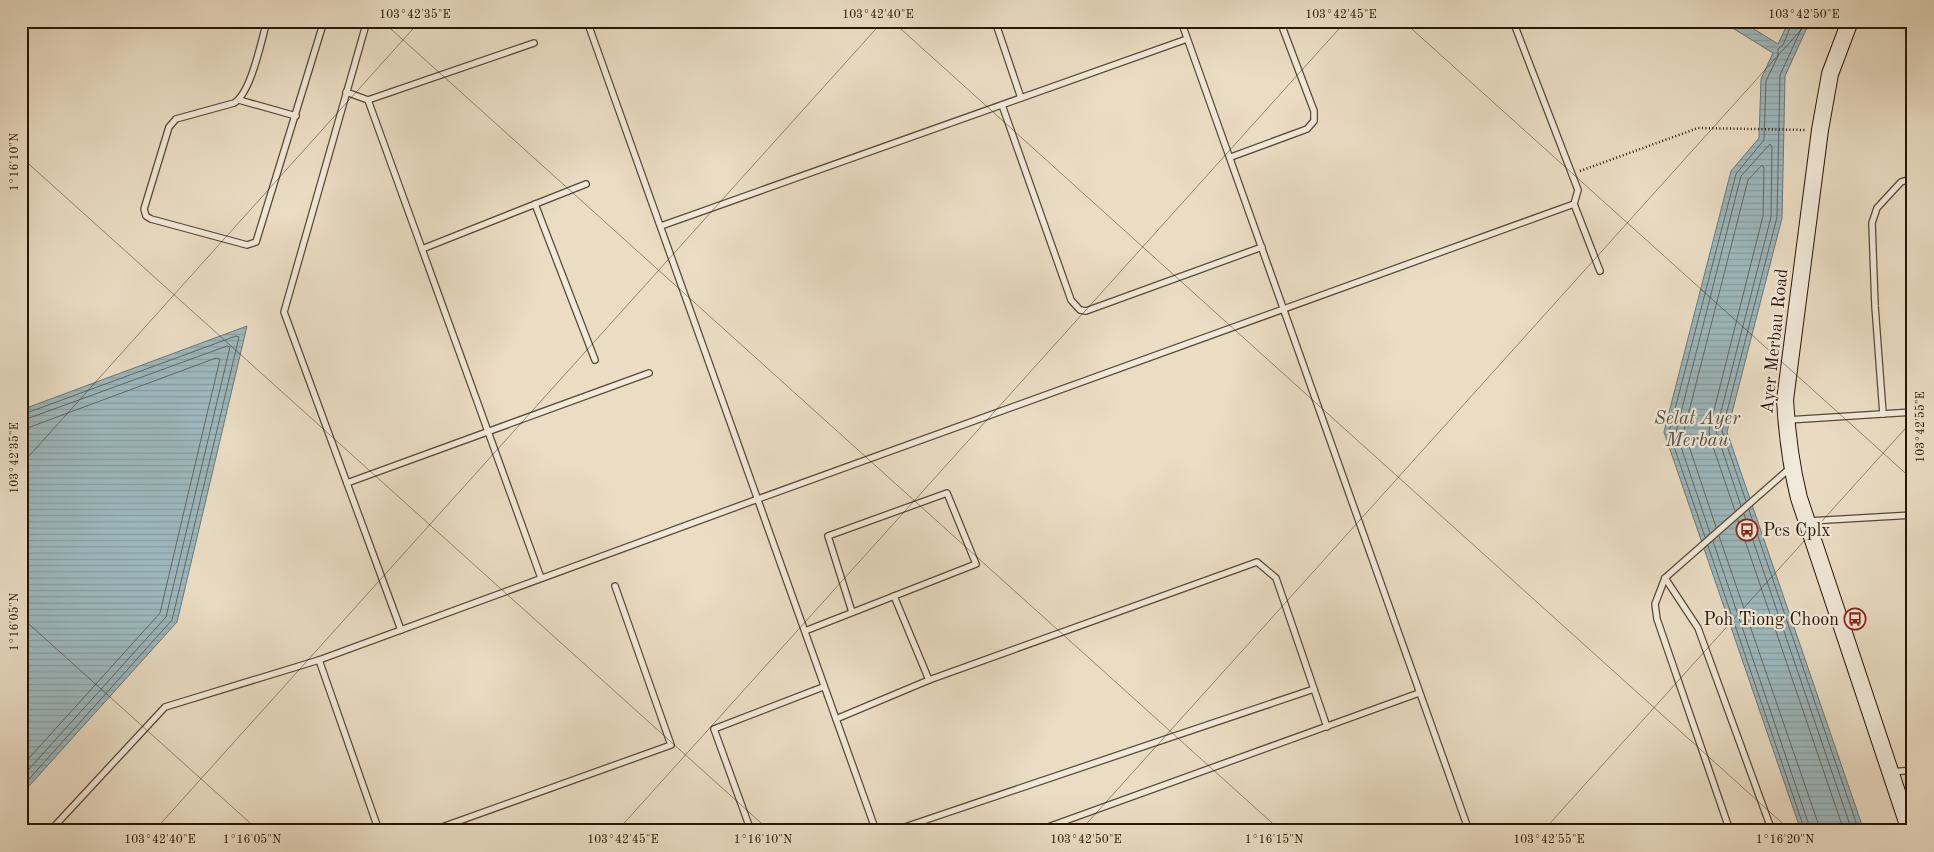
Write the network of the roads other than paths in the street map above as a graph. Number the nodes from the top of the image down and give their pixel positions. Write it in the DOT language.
graph roads {
  1 [pos="267,21"];
  2 [pos="324,21"];
  3 [pos="367,21"];
  4 [pos="588,21"];
  5 [pos="995,21"];
  6 [pos="1181,21"];
  7 [pos="1280,21"];
  8 [pos="1513,21"];
  9 [pos="1850,21"];
  10 [pos="1187,39"];
  11 [pos="534,43"];
  12 [pos="346,92"];
  13 [pos="1021,98"];
  14 [pos="239,100"];
  15 [pos="368,100"];
  16 [pos="1002,105"];
  17 [pos="296,116"];
  18 [pos="1231,157"];
  19 [pos="1913,178"];
  20 [pos="586,184"];
  21 [pos="535,204"];
  22 [pos="1574,204"];
  23 [pos="661,226"];
  24 [pos="1262,247"];
  25 [pos="422,249"];
  26 [pos="1600,271"];
  27 [pos="1284,309"];
  28 [pos="595,360"];
  29 [pos="649,374"];
  30 [pos="1913,412"];
  31 [pos="1883,414"];
  32 [pos="1786,420"];
  33 [pos="487,432"];
  34 [pos="1792,467"];
  35 [pos="347,483"];
  36 [pos="758,499"];
  37 [pos="1913,515"];
  38 [pos="1807,521"];
  39 [pos="542,578"];
  40 [pos="1665,578"];
  41 [pos="615,586"];
  42 [pos="894,596"];
  43 [pos="852,612"];
  44 [pos="401,630"];
  45 [pos="805,631"];
  46 [pos="319,660"];
  47 [pos="929,680"];
  48 [pos="823,687"];
  49 [pos="1314,689"];
  50 [pos="1420,693"];
  51 [pos="836,719"];
  52 [pos="1327,727"];
  53 [pos="1913,770"];
  54 [pos="1890,772"];
  55 [pos="50,831"];
  56 [pos="379,831"];
  57 [pos="432,831"];
  58 [pos="751,831"];
  59 [pos="876,831"];
  60 [pos="893,831"];
  61 [pos="1037,831"];
  62 [pos="1469,831"];
  63 [pos="1730,831"];
  64 [pos="1772,831"];
  65 [pos="1910,831"];
  1 -- 14 [label="lane"];
  2 -- 17 [label="lane"];
  3 -- 12 [label="lane"];
  4 -- 23 [label="lane"];
  5 -- 13 [label="lane"];
  6 -- 10 [label="lane"];
  7 -- 18 [label="lane"];
  8 -- 22 [label="lane"];
  9 -- 32 [label="street, Ayer Merbau Road"];
  10 -- 13 [label="lane"];
  10 -- 18 [label="lane"];
  11 -- 15 [label="lane"];
  12 -- 15 [label="lane"];
  12 -- 35 [label="lane"];
  13 -- 16 [label="lane"];
  14 -- 17 [label="lane"];
  14 -- 17 [label="lane"];
  15 -- 25 [label="lane"];
  16 -- 23 [label="lane"];
  16 -- 24 [label="lane"];
  18 -- 24 [label="lane"];
  19 -- 31 [label="lane"];
  20 -- 21 [label="lane"];
  21 -- 25 [label="lane"];
  21 -- 28 [label="lane"];
  22 -- 26 [label="lane"];
  22 -- 27 [label="lane"];
  23 -- 36 [label="lane"];
  24 -- 27 [label="lane"];
  25 -- 33 [label="lane"];
  27 -- 36 [label="lane"];
  27 -- 50 [label="lane"];
  29 -- 33 [label="lane"];
  30 -- 31 [label="lane"];
  31 -- 32 [label="lane"];
  32 -- 34 [label="street, Ayer Merbau Road"];
  33 -- 35 [label="lane"];
  33 -- 39 [label="lane"];
  34 -- 38 [label="street, Ayer Merbau Road"];
  34 -- 40 [label="lane"];
  35 -- 44 [label="lane"];
  36 -- 39 [label="lane"];
  36 -- 45 [label="lane"];
  37 -- 38 [label="lane"];
  38 -- 54 [label="street, Ayer Merbau Road"];
  39 -- 44 [label="lane"];
  40 -- 63 [label="lane"];
  40 -- 64 [label="lane"];
  41 -- 57 [label="lane"];
  42 -- 43 [label="lane"];
  42 -- 43 [label="lane"];
  42 -- 47 [label="lane"];
  43 -- 45 [label="lane"];
  44 -- 46 [label="lane"];
  45 -- 48 [label="lane"];
  46 -- 55 [label="lane"];
  46 -- 56 [label="lane"];
  47 -- 49 [label="lane"];
  47 -- 51 [label="lane"];
  48 -- 51 [label="lane"];
  48 -- 58 [label="lane"];
  49 -- 52 [label="lane"];
  49 -- 60 [label="lane"];
  50 -- 52 [label="lane"];
  50 -- 62 [label="lane"];
  51 -- 59 [label="lane"];
  52 -- 61 [label="lane"];
  53 -- 54 [label="lane"];
  54 -- 65 [label="street, Ayer Merbau Road"];
}
